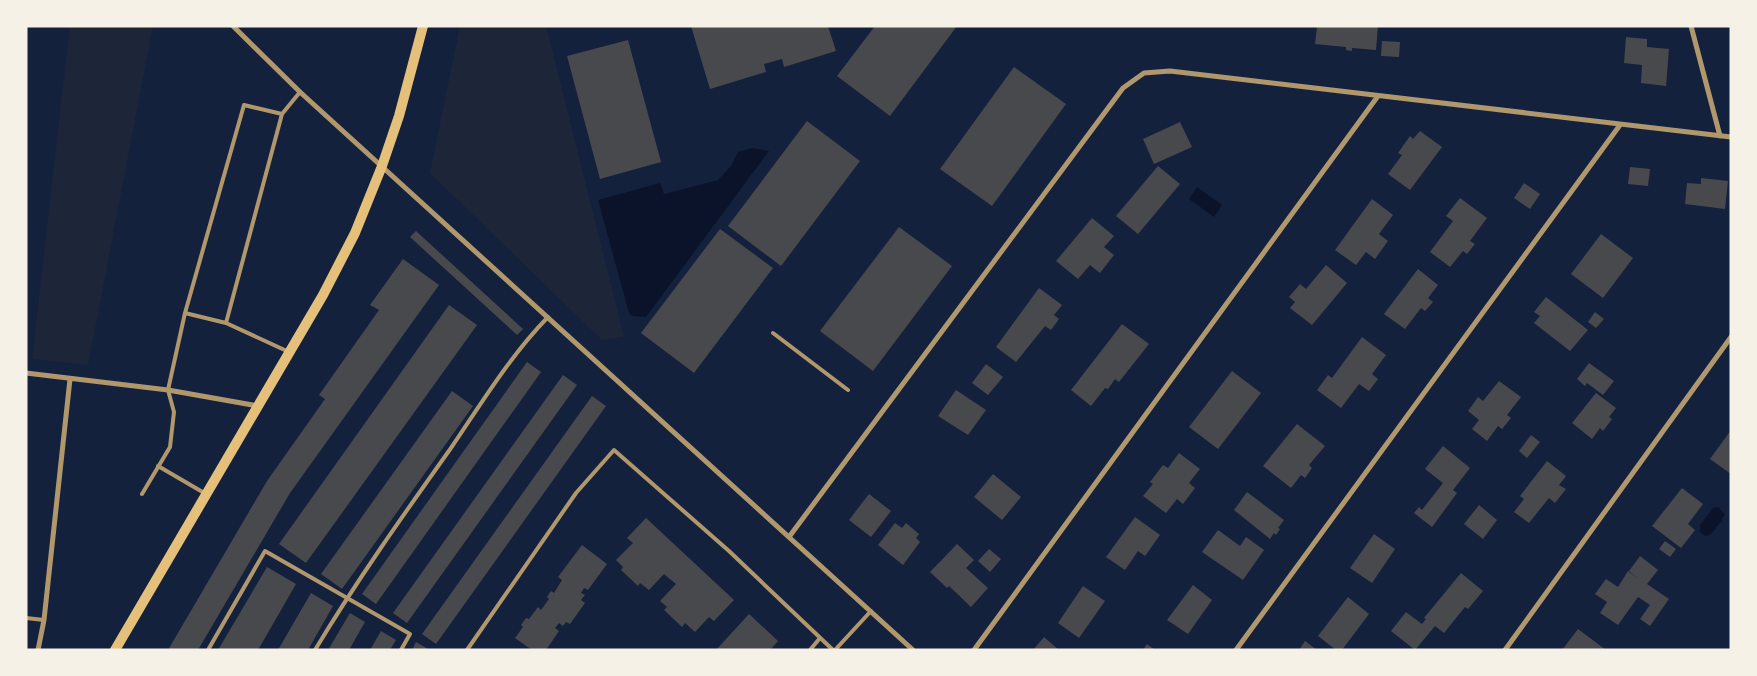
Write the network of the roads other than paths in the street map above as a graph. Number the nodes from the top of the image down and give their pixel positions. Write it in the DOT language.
graph roads {
  1 [pos="233,26"];
  2 [pos="423,26"];
  3 [pos="1691,26"];
  4 [pos="300,92"];
  5 [pos="1378,96"];
  6 [pos="282,114"];
  7 [pos="1620,125"];
  8 [pos="1720,136"];
  9 [pos="1731,137"];
  10 [pos="382,166"];
  11 [pos="185,313"];
  12 [pos="548,317"];
  13 [pos="226,323"];
  14 [pos="773,333"];
  15 [pos="1731,337"];
  16 [pos="289,352"];
  17 [pos="26,373"];
  18 [pos="70,379"];
  19 [pos="168,390"];
  20 [pos="848,390"];
  21 [pos="258,406"];
  22 [pos="158,466"];
  23 [pos="142,494"];
  24 [pos="206,494"];
  25 [pos="789,537"];
  26 [pos="346,598"];
  27 [pos="871,612"];
  28 [pos="26,618"];
  29 [pos="44,620"];
  30 [pos="820,638"];
  31 [pos="38,650"];
  32 [pos="115,650"];
  33 [pos="208,650"];
  34 [pos="315,650"];
  35 [pos="401,650"];
  36 [pos="468,650"];
  37 [pos="810,650"];
  38 [pos="834,650"];
  39 [pos="913,650"];
  40 [pos="974,650"];
  41 [pos="1236,650"];
  42 [pos="1505,650"];
  1 -- 4 [label="street"];
  2 -- 10 [label="main road"];
  3 -- 8 [label="street"];
  4 -- 6 [label="lane"];
  4 -- 10 [label="street"];
  5 -- 7 [label="street"];
  5 -- 25 [label="street"];
  5 -- 40 [label="street"];
  6 -- 11 [label="lane"];
  6 -- 13 [label="lane"];
  7 -- 8 [label="street"];
  7 -- 41 [label="street"];
  8 -- 9 [label="street"];
  10 -- 12 [label="street"];
  10 -- 16 [label="main road"];
  11 -- 13 [label="lane"];
  11 -- 19 [label="lane"];
  12 -- 25 [label="street"];
  12 -- 26 [label="lane"];
  13 -- 16 [label="lane"];
  14 -- 20 [label="lane"];
  15 -- 42 [label="street"];
  16 -- 21 [label="main road"];
  17 -- 18 [label="street"];
  18 -- 19 [label="street"];
  18 -- 29 [label="street"];
  19 -- 21 [label="street"];
  19 -- 22 [label="lane"];
  21 -- 24 [label="main road"];
  22 -- 23 [label="lane"];
  22 -- 24 [label="lane"];
  24 -- 32 [label="main road"];
  25 -- 27 [label="street"];
  26 -- 33 [label="lane"];
  26 -- 34 [label="lane"];
  26 -- 35 [label="lane"];
  27 -- 38 [label="lane"];
  27 -- 39 [label="street"];
  28 -- 29 [label="lane"];
  29 -- 31 [label="street"];
  30 -- 36 [label="lane"];
  30 -- 37 [label="lane"];
  30 -- 38 [label="lane"];
}
